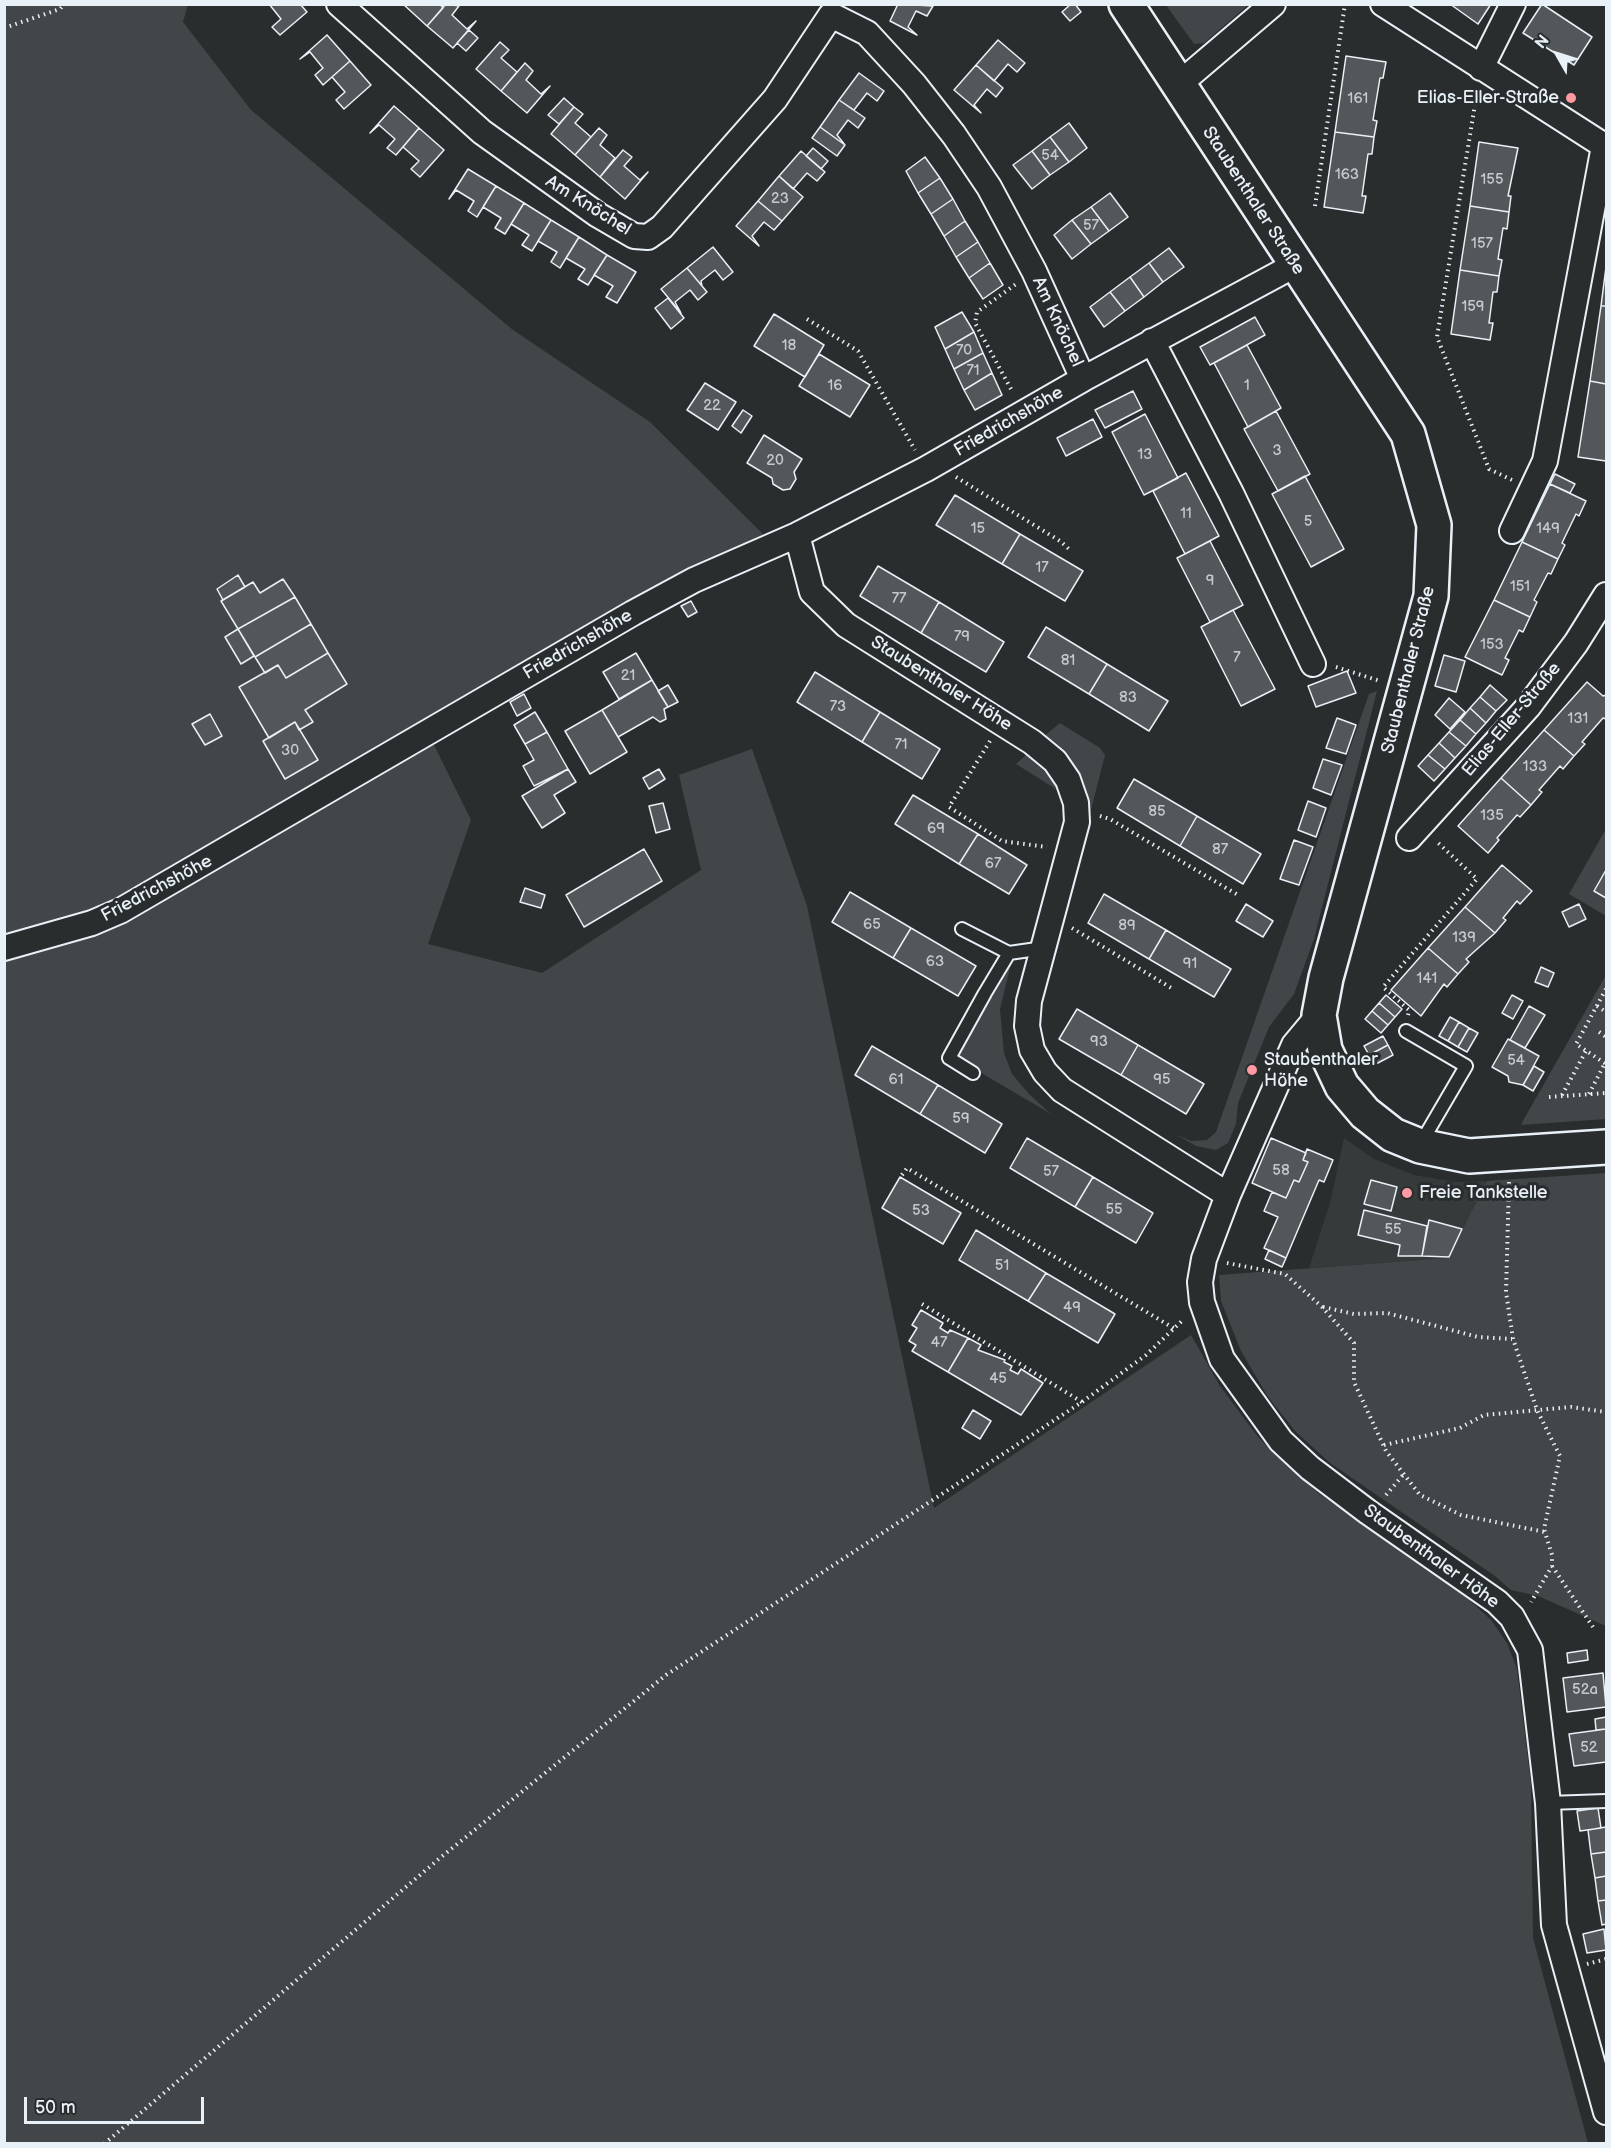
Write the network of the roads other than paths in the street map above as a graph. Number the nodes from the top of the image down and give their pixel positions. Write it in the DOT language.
graph roads {
  1 [pos="339,4"];
  2 [pos="1126,4"];
  3 [pos="1273,4"];
  4 [pos="1383,4"];
  5 [pos="1513,4"];
  6 [pos="834,10"];
  7 [pos="1481,68"];
  8 [pos="1178,85"];
  9 [pos="1605,146"];
  10 [pos="1295,266"];
  11 [pos="1152,341"];
  12 [pos="1083,380"];
  13 [pos="1512,531"];
  14 [pos="797,535"];
  15 [pos="1606,595"];
  16 [pos="1313,664"];
  17 [pos="1415,832"];
  18 [pos="963,929"];
  19 [pos="4,948"];
  20 [pos="1044,948"];
  21 [pos="1009,953"];
  22 [pos="1319,1015"];
  23 [pos="1406,1031"];
  24 [pos="973,1073"];
  25 [pos="1420,1146"];
  26 [pos="1606,1147"];
  27 [pos="1228,1194"];
  28 [pos="1606,1801"];
  29 [pos="1548,1803"];
  30 [pos="1606,2112"];
  1 -- 6 [label="street, Am Knöchel"];
  2 -- 8 [label="main road, Staubenthaler Straße"];
  3 -- 8 [label="street"];
  4 -- 7 [label="street"];
  5 -- 7 [label="street"];
  6 -- 12 [label="street, Am Knöchel"];
  7 -- 9 [label="street"];
  8 -- 10 [label="main road, Staubenthaler Straße"];
  9 -- 13 [label="street"];
  10 -- 11 [label="street, Friedrichshöhe"];
  10 -- 22 [label="main road, Staubenthaler Straße"];
  11 -- 12 [label="street, Friedrichshöhe"];
  11 -- 16 [label="street"];
  12 -- 14 [label="street, Friedrichshöhe"];
  14 -- 19 [label="street, Friedrichshöhe"];
  14 -- 20 [label="street, Staubenthaler Höhe"];
  15 -- 17 [label="street, Elias-Eller-Straße"];
  18 -- 21 [label="lane"];
  20 -- 21 [label="lane"];
  20 -- 27 [label="street, Staubenthaler Höhe"];
  21 -- 24 [label="lane"];
  22 -- 25 [label="main road, Staubenthaler Straße"];
  22 -- 27 [label="street, Staubenthaler Höhe"];
  23 -- 25 [label="lane"];
  25 -- 26 [label="main road, Staubenthaler Straße"];
  27 -- 29 [label="street, Staubenthaler Höhe"];
  28 -- 29 [label="lane"];
  29 -- 30 [label="street, Staubenthaler Höhe"];
}
